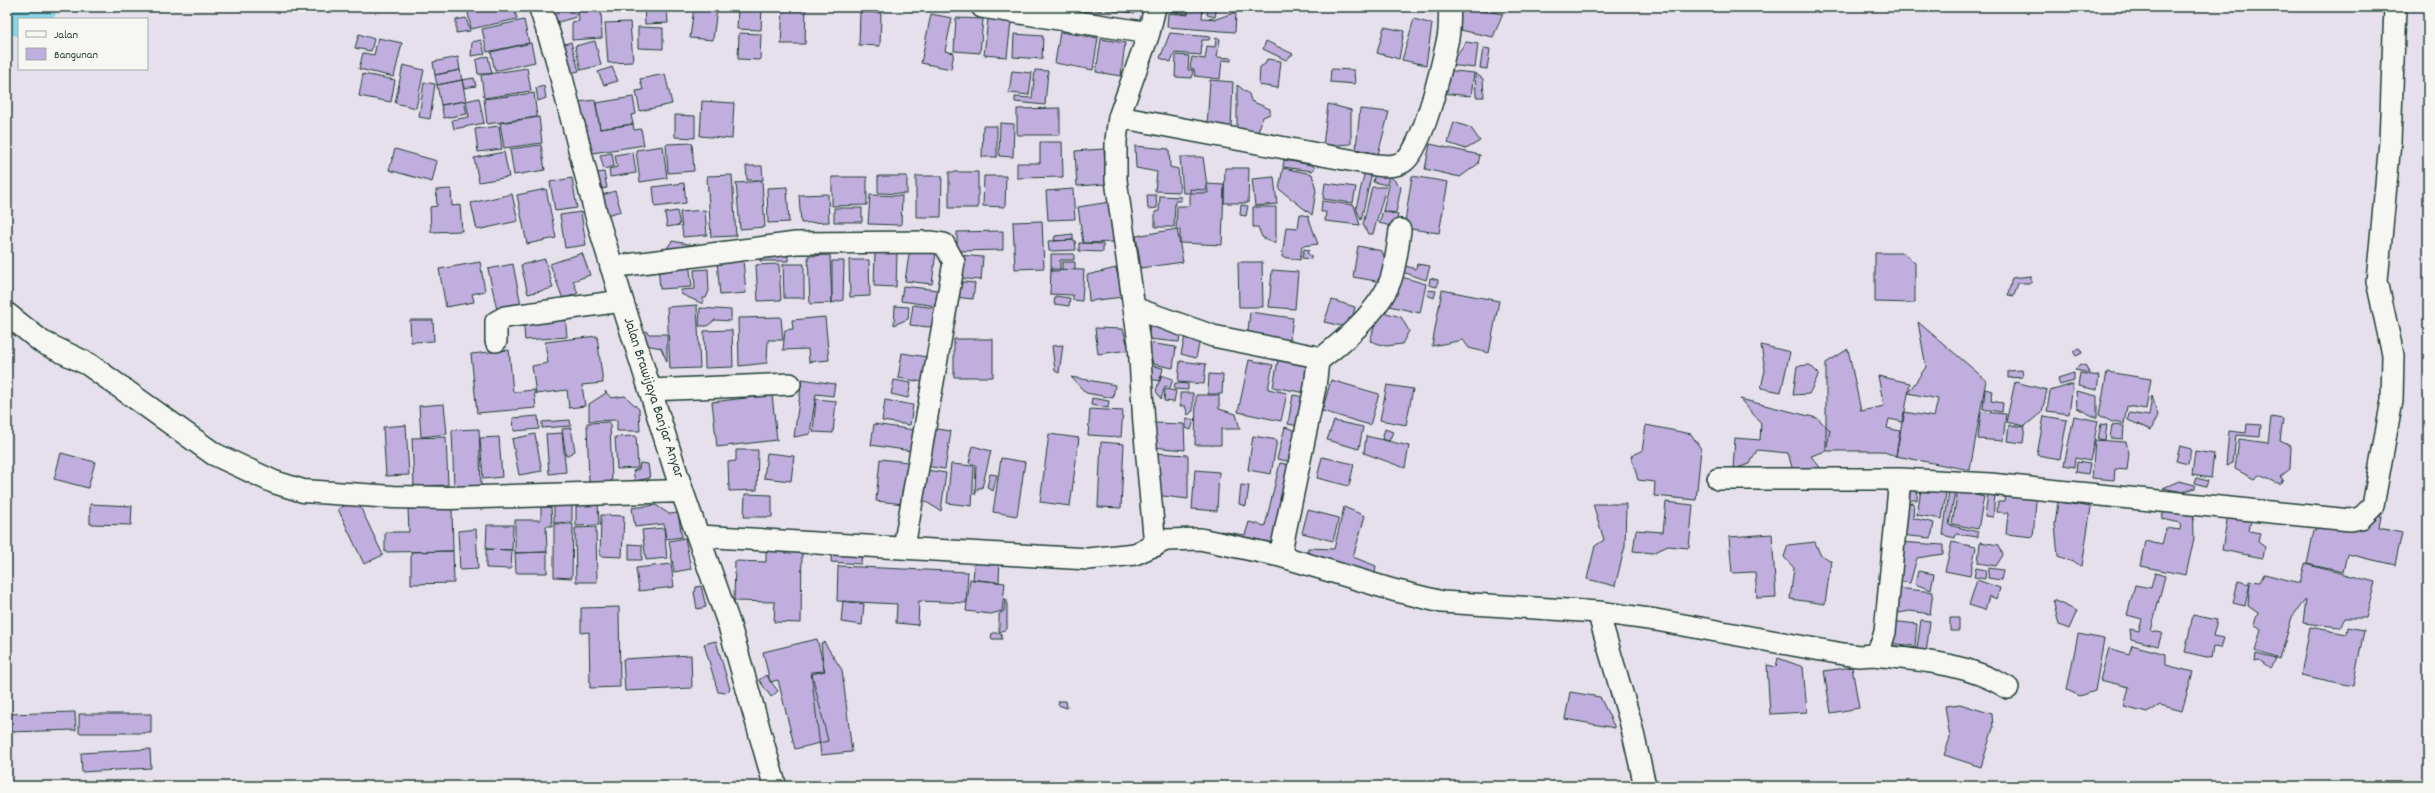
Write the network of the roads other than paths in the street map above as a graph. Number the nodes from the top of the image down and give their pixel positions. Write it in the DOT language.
graph roads {
  1 [pos="540,7"];
  2 [pos="982,7"];
  3 [pos="1155,7"];
  4 [pos="1450,7"];
  5 [pos="2396,7"];
  6 [pos="1149,32"];
  7 [pos="1119,117"];
  8 [pos="1400,230"];
  9 [pos="611,267"];
  10 [pos="622,302"];
  11 [pos="1134,308"];
  12 [pos="7,314"];
  13 [pos="496,341"];
  14 [pos="1318,361"];
  15 [pos="790,384"];
  16 [pos="650,390"];
  17 [pos="1718,479"];
  18 [pos="1900,479"];
  19 [pos="682,491"];
  20 [pos="699,536"];
  21 [pos="1156,546"];
  22 [pos="904,547"];
  23 [pos="1280,556"];
  24 [pos="1598,612"];
  25 [pos="1872,655"];
  26 [pos="2008,688"];
  27 [pos="775,786"];
  28 [pos="1645,786"];
  1 -- 9 [label="street, Jalan Brawijaya Banjar Anyar"];
  2 -- 6 [label="street"];
  3 -- 6 [label="street"];
  4 -- 7 [label="street"];
  5 -- 18 [label="street"];
  6 -- 7 [label="street"];
  7 -- 11 [label="street"];
  8 -- 14 [label="street"];
  9 -- 10 [label="street, Jalan Brawijaya Banjar Anyar"];
  9 -- 22 [label="street"];
  10 -- 13 [label="street"];
  10 -- 16 [label="street, Jalan Brawijaya Banjar Anyar"];
  11 -- 14 [label="street"];
  11 -- 21 [label="street"];
  12 -- 19 [label="street"];
  14 -- 23 [label="street"];
  15 -- 16 [label="street"];
  16 -- 19 [label="street, Jalan Brawijaya Banjar Anyar"];
  17 -- 18 [label="street"];
  18 -- 25 [label="street"];
  19 -- 20 [label="street, Jalan Brawijaya Banjar Anyar"];
  20 -- 22 [label="street"];
  20 -- 27 [label="street, Jalan Brawijaya Banjar Anyar"];
  21 -- 22 [label="street"];
  21 -- 23 [label="street"];
  23 -- 24 [label="street"];
  24 -- 25 [label="street"];
  24 -- 28 [label="street"];
  25 -- 26 [label="street"];
}
